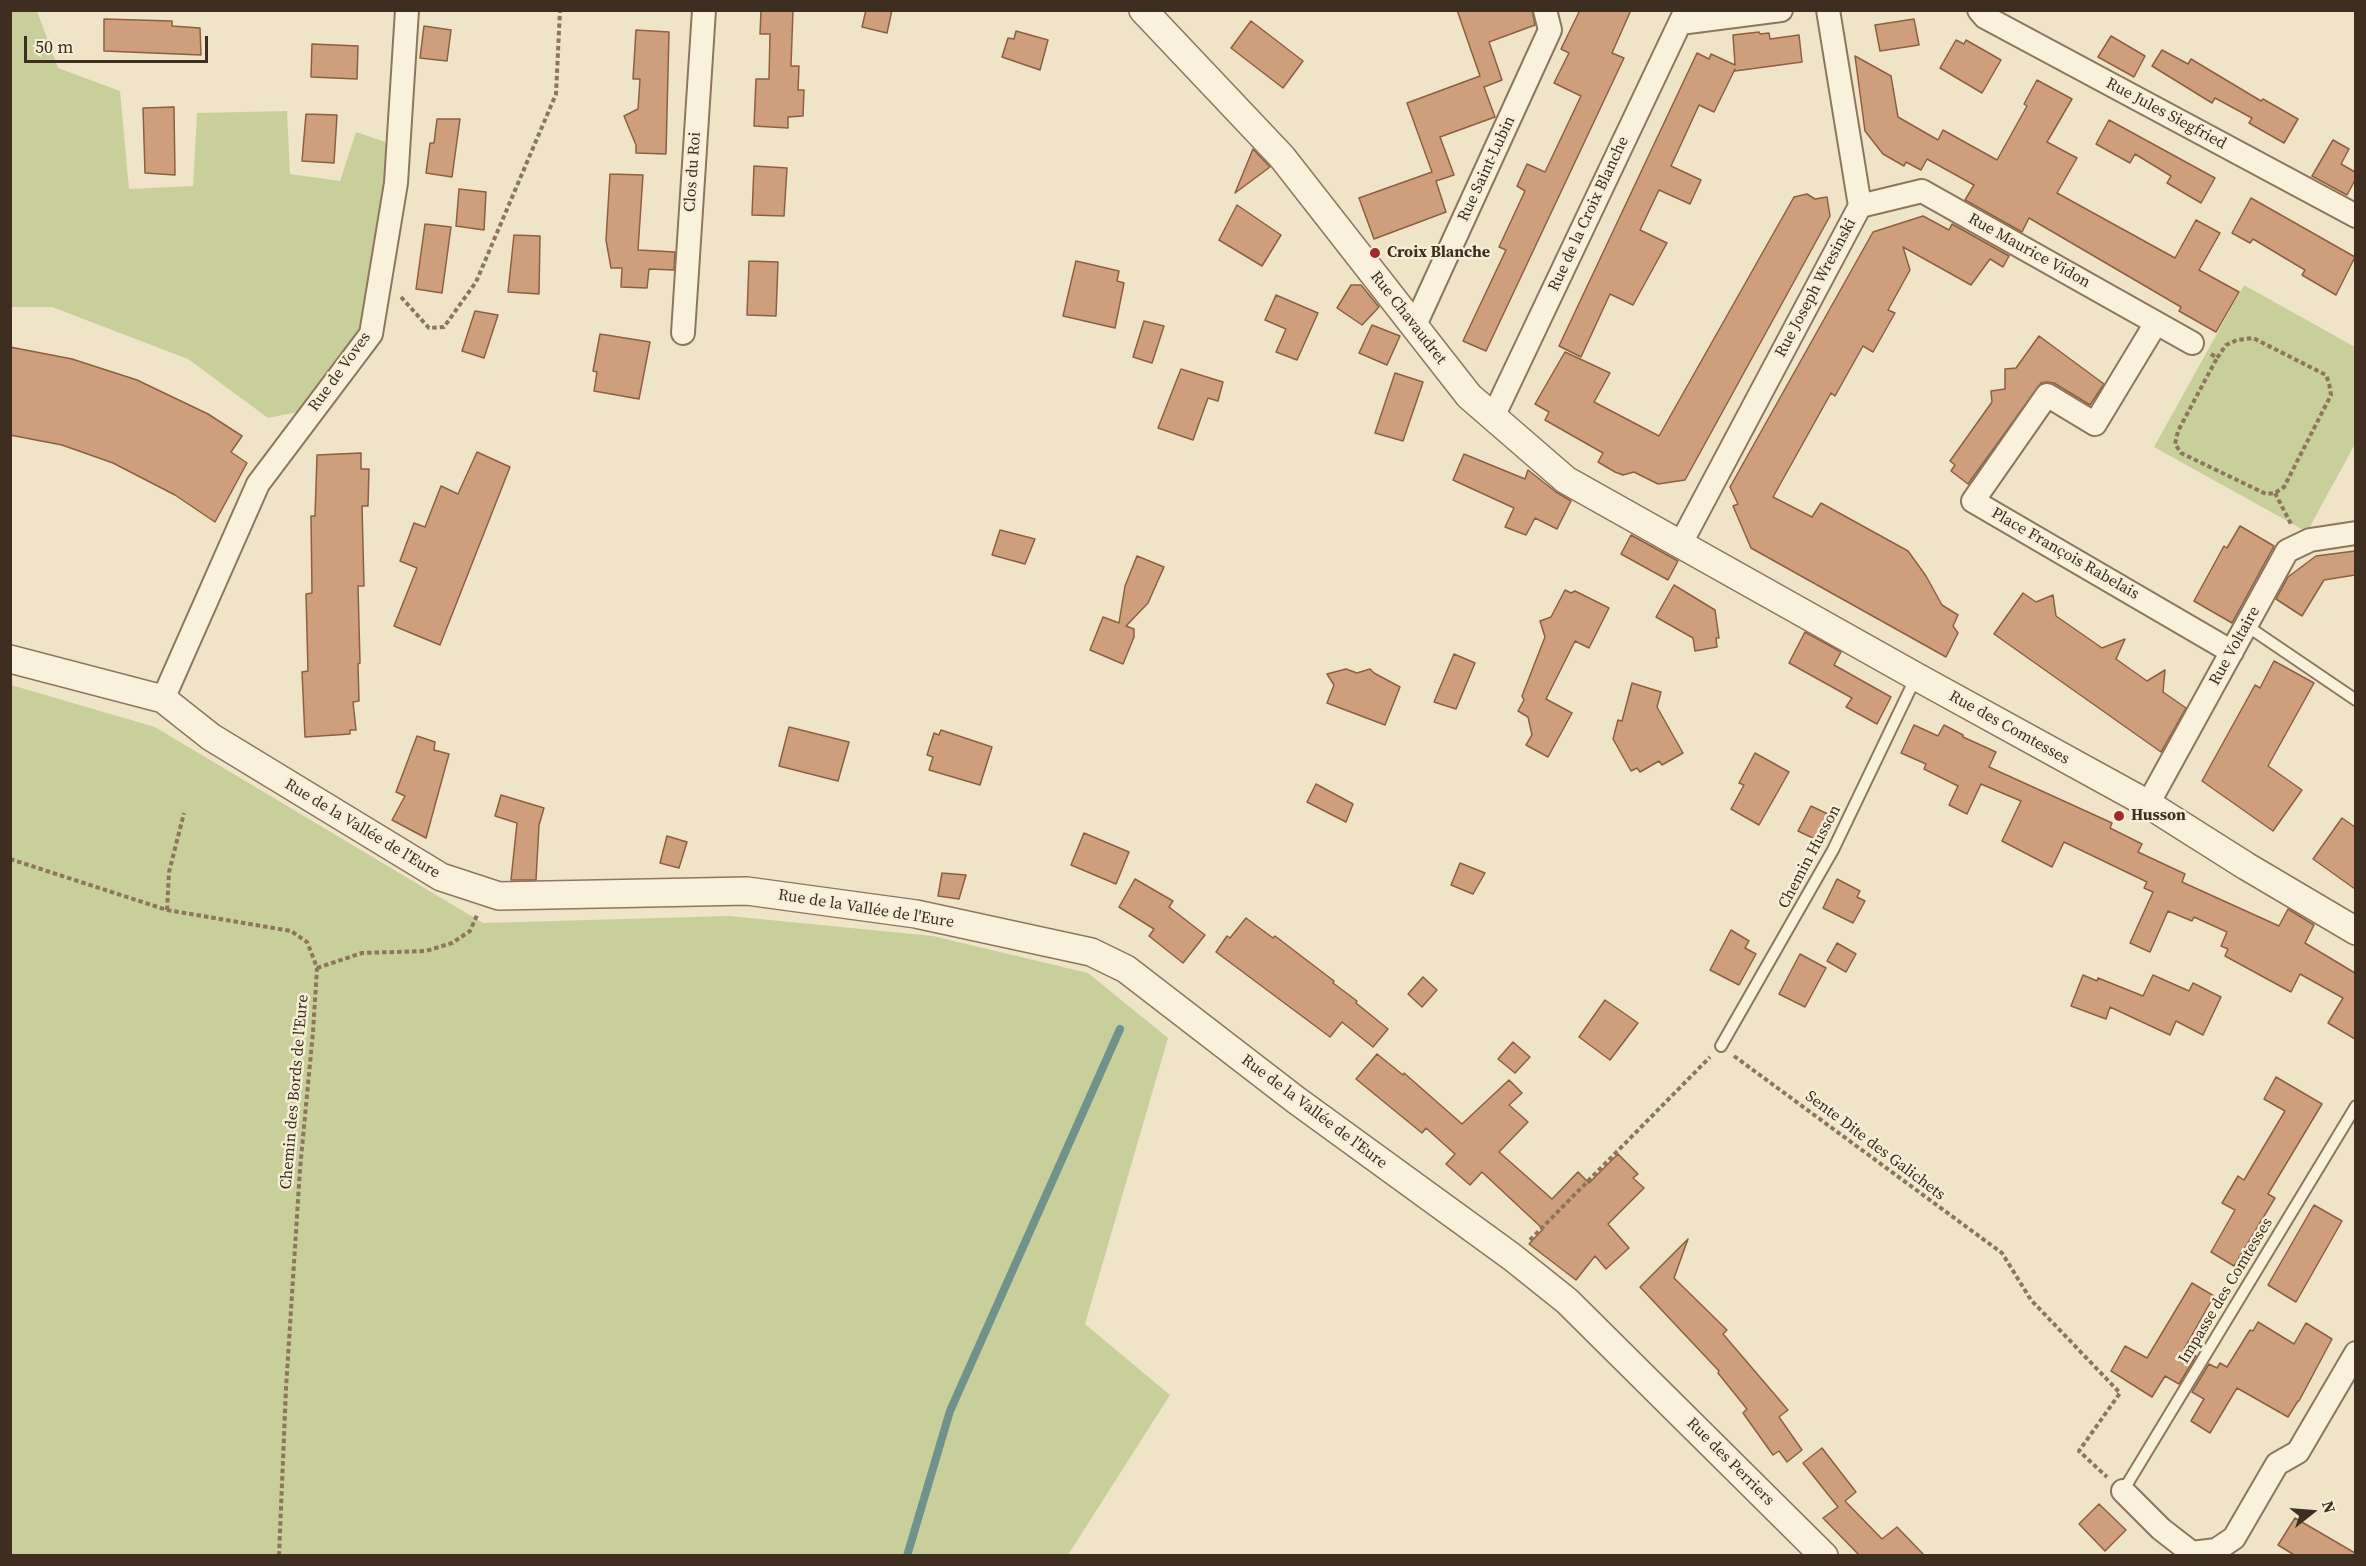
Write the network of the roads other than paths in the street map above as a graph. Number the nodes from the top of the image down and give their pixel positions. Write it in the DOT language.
graph roads {
  1 [pos="407,10"];
  2 [pos="704,10"];
  3 [pos="1143,10"];
  4 [pos="1545,10"];
  5 [pos="1781,10"];
  6 [pos="1828,10"];
  7 [pos="1979,10"];
  8 [pos="1683,17"];
  9 [pos="1860,206"];
  10 [pos="2355,216"];
  11 [pos="2156,323"];
  12 [pos="1414,326"];
  13 [pos="682,333"];
  14 [pos="2192,343"];
  15 [pos="1493,417"];
  16 [pos="2355,533"];
  17 [pos="1670,538"];
  18 [pos="2247,626"];
  19 [pos="2232,652"];
  20 [pos="10,659"];
  21 [pos="1917,677"];
  22 [pos="163,699"];
  23 [pos="2355,700"];
  24 [pos="2148,804"];
  25 [pos="2355,931"];
  26 [pos="1721,1046"];
  27 [pos="2355,1106"];
  28 [pos="2355,1353"];
  29 [pos="1637,1369"];
  30 [pos="2123,1491"];
  31 [pos="1824,1556"];
  1 -- 22 [label="street, Rue de Voves"];
  2 -- 13 [label="street, Clos du Roi"];
  3 -- 12 [label="street, Rue Chavaudret"];
  4 -- 12 [label="street, Rue Saint-Lubin"];
  5 -- 8 [label="street"];
  6 -- 9 [label="street, Rue Joseph Wresinski"];
  7 -- 10 [label="street, Rue Jules Siegfried"];
  8 -- 15 [label="street, Rue de la Croix Blanche"];
  9 -- 11 [label="street, Rue Maurice Vidon"];
  9 -- 17 [label="street, Rue Joseph Wresinski"];
  11 -- 14 [label="street, Rue Maurice Vidon"];
  11 -- 19 [label="street, Place François Rabelais"];
  12 -- 15 [label="street, Rue Chavaudret"];
  15 -- 17 [label="street, Rue Chavaudret"];
  16 -- 18 [label="street, Rue Voltaire"];
  17 -- 21 [label="street, Rue des Comtesses"];
  18 -- 19 [label="street, Rue Voltaire"];
  18 -- 23 [label="lane"];
  19 -- 24 [label="street, Rue Voltaire"];
  20 -- 22 [label="street, Rue de la Vallée de l'Eure"];
  21 -- 24 [label="street, Rue des Comtesses"];
  21 -- 26 [label="lane, Chemin Husson"];
  22 -- 29 [label="street, Rue de la Vallée de l'Eure"];
  24 -- 25 [label="street, Rue des Comtesses"];
  27 -- 30 [label="lane, Impasse des Comtesses"];
  28 -- 30 [label="street"];
  29 -- 31 [label="street, Rue des Perriers"];
}
